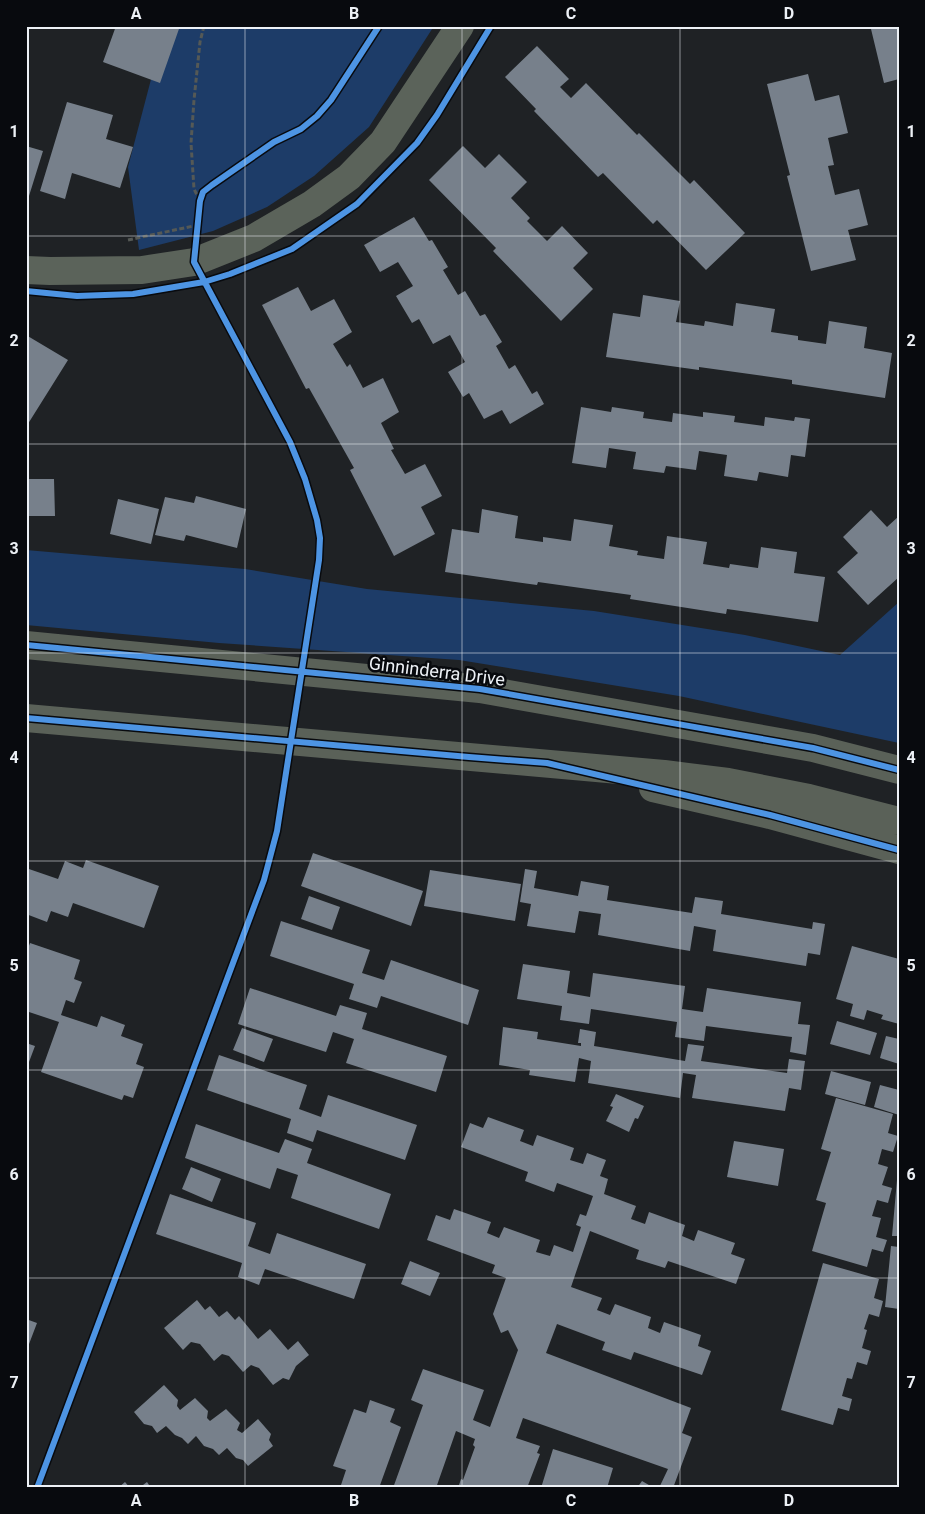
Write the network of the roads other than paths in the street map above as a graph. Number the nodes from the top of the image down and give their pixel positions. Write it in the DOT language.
graph roads {
  1 [pos="460,26"];
  2 [pos="26,270"];
  3 [pos="26,645"];
  4 [pos="26,718"];
  5 [pos="547,763"];
  6 [pos="899,770"];
  7 [pos="899,821"];
  8 [pos="899,850"];
  1 -- 2 [label="street"];
  3 -- 6 [label="main road, Ginninderra Drive"];
  4 -- 5 [label="main road"];
  5 -- 7 [label="main road"];
  5 -- 8 [label="main road"];
}
